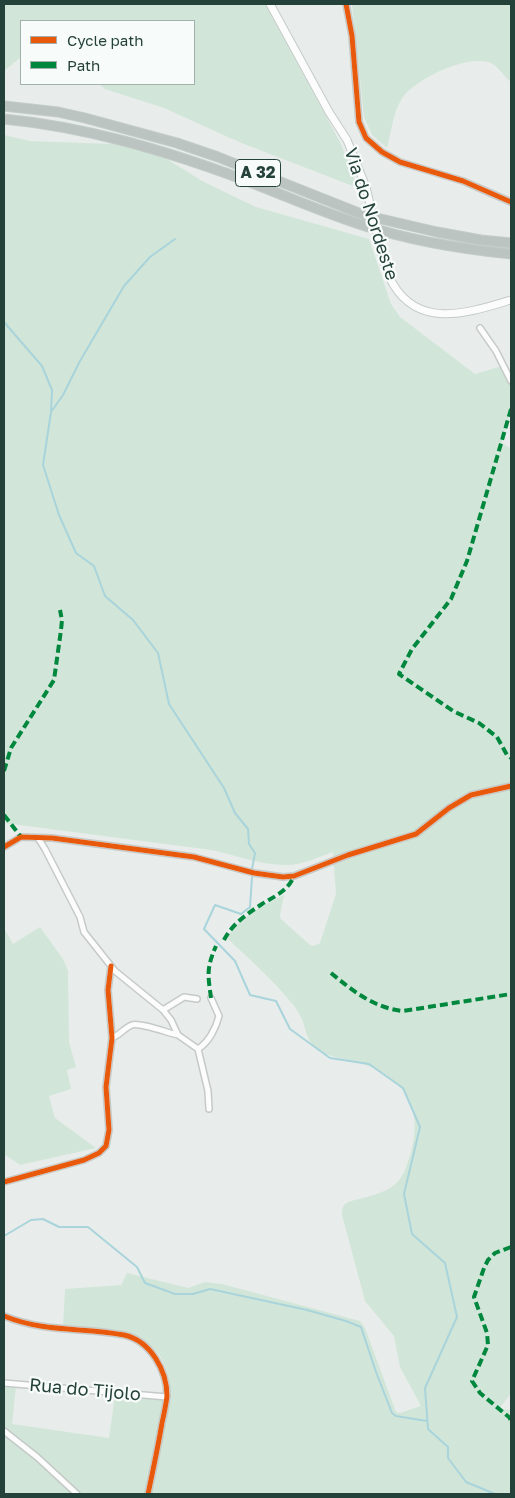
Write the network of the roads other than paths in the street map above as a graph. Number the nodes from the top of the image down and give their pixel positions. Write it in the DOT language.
graph roads {
  1 [pos="270,4"];
  2 [pos="346,4"];
  3 [pos="4,106"];
  4 [pos="4,119"];
  5 [pos="511,202"];
  6 [pos="511,243"];
  7 [pos="511,254"];
  8 [pos="511,301"];
  9 [pos="480,328"];
  10 [pos="511,381"];
  11 [pos="511,786"];
  12 [pos="38,838"];
  13 [pos="4,847"];
  14 [pos="111,966"];
  15 [pos="211,998"];
  16 [pos="197,999"];
  17 [pos="163,1010"];
  18 [pos="178,1035"];
  19 [pos="112,1038"];
  20 [pos="198,1049"];
  21 [pos="209,1109"];
  22 [pos="4,1182"];
  23 [pos="4,1316"];
  24 [pos="4,1383"];
  25 [pos="167,1397"];
  26 [pos="4,1431"];
  27 [pos="77,1494"];
  28 [pos="148,1494"];
  1 -- 8 [label="main road, Via do Nordeste, bridge"];
  2 -- 5 [label="street"];
  3 -- 6 [label="highway, A 32"];
  4 -- 7 [label="highway, A 32"];
  9 -- 10 [label="street"];
  11 -- 12 [label="street"];
  12 -- 13 [label="street"];
  12 -- 14 [label="street"];
  14 -- 17 [label="street"];
  14 -- 19 [label="street"];
  15 -- 20 [label="street"];
  16 -- 17 [label="street"];
  17 -- 18 [label="street"];
  18 -- 19 [label="street"];
  18 -- 20 [label="street"];
  19 -- 22 [label="street"];
  20 -- 21 [label="street"];
  23 -- 25 [label="street"];
  24 -- 25 [label="street, Rua do Tijolo"];
  25 -- 28 [label="street"];
  26 -- 27 [label="street"];
}
